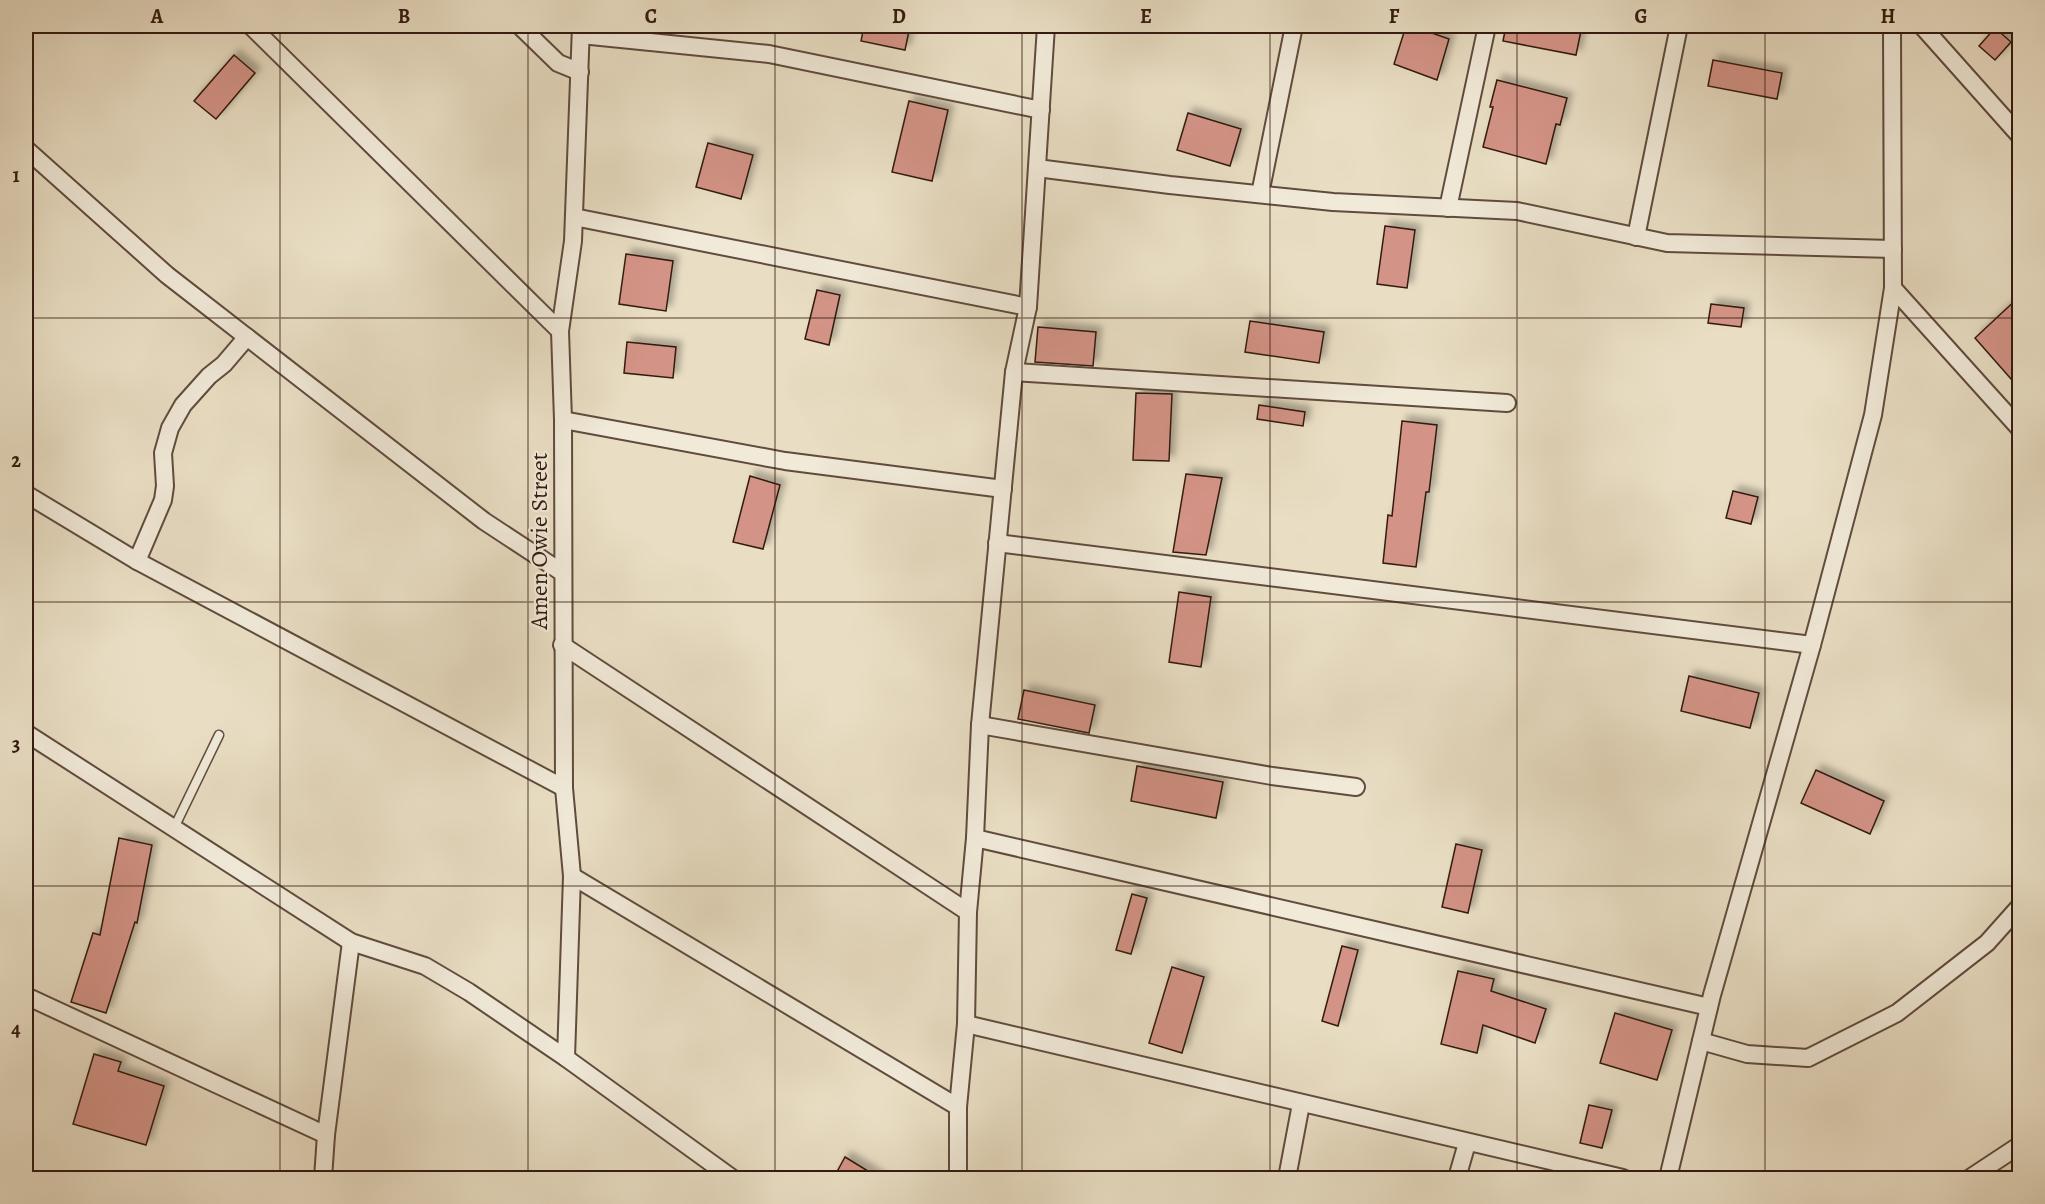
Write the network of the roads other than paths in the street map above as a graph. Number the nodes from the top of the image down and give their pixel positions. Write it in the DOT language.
graph roads {
  1 [pos="251,26"];
  2 [pos="520,26"];
  3 [pos="1046,26"];
  4 [pos="1294,26"];
  5 [pos="1487,26"];
  6 [pos="1679,26"];
  7 [pos="1892,26"];
  8 [pos="1922,26"];
  9 [pos="581,30"];
  10 [pos="580,72"];
  11 [pos="1041,110"];
  12 [pos="2019,136"];
  13 [pos="26,149"];
  14 [pos="1037,168"];
  15 [pos="1260,194"];
  16 [pos="1448,208"];
  17 [pos="574,217"];
  18 [pos="1636,237"];
  19 [pos="1893,249"];
  20 [pos="1893,288"];
  21 [pos="1028,306"];
  22 [pos="560,331"];
  23 [pos="247,337"];
  24 [pos="1014,372"];
  25 [pos="1507,403"];
  26 [pos="563,420"];
  27 [pos="2019,429"];
  28 [pos="1003,489"];
  29 [pos="26,494"];
  30 [pos="997,543"];
  31 [pos="137,561"];
  32 [pos="563,573"];
  33 [pos="562,645"];
  34 [pos="1812,645"];
  35 [pos="980,725"];
  36 [pos="26,733"];
  37 [pos="219,735"];
  38 [pos="1356,787"];
  39 [pos="564,788"];
  40 [pos="174,828"];
  41 [pos="975,837"];
  42 [pos="572,876"];
  43 [pos="2019,906"];
  44 [pos="968,912"];
  45 [pos="351,942"];
  46 [pos="26,996"];
  47 [pos="1709,1007"];
  48 [pos="966,1024"];
  49 [pos="1701,1041"];
  50 [pos="566,1058"];
  51 [pos="1301,1104"];
  52 [pos="958,1107"];
  53 [pos="326,1135"];
  54 [pos="1467,1143"];
  55 [pos="2019,1145"];
  56 [pos="323,1179"];
  57 [pos="732,1179"];
  58 [pos="958,1179"];
  59 [pos="1287,1179"];
  60 [pos="1457,1179"];
  61 [pos="1623,1179"];
  62 [pos="1668,1179"];
  63 [pos="1970,1179"];
  1 -- 22 [label="street"];
  2 -- 10 [label="street"];
  3 -- 11 [label="street"];
  4 -- 15 [label="street"];
  5 -- 16 [label="street"];
  6 -- 18 [label="street"];
  7 -- 19 [label="street"];
  8 -- 12 [label="street"];
  9 -- 10 [label="street, Amen Owie Street"];
  9 -- 11 [label="street"];
  10 -- 17 [label="street, Amen Owie Street"];
  11 -- 14 [label="street"];
  13 -- 23 [label="street"];
  14 -- 15 [label="street"];
  14 -- 21 [label="street"];
  15 -- 16 [label="street"];
  16 -- 18 [label="street"];
  17 -- 21 [label="street"];
  17 -- 22 [label="street, Amen Owie Street"];
  18 -- 19 [label="street"];
  19 -- 20 [label="street"];
  20 -- 27 [label="street"];
  20 -- 34 [label="street"];
  21 -- 24 [label="street"];
  22 -- 26 [label="street, Amen Owie Street"];
  23 -- 31 [label="street"];
  23 -- 32 [label="street"];
  24 -- 25 [label="street"];
  24 -- 28 [label="street"];
  26 -- 28 [label="street"];
  26 -- 32 [label="street, Amen Owie Street"];
  28 -- 30 [label="street"];
  29 -- 31 [label="street"];
  30 -- 34 [label="street"];
  30 -- 35 [label="street"];
  31 -- 39 [label="street"];
  32 -- 33 [label="street, Amen Owie Street"];
  33 -- 39 [label="street, Amen Owie Street"];
  33 -- 44 [label="street"];
  34 -- 47 [label="street"];
  35 -- 38 [label="street"];
  35 -- 41 [label="street"];
  36 -- 40 [label="street"];
  37 -- 40 [label="lane"];
  39 -- 42 [label="street, Amen Owie Street"];
  40 -- 45 [label="street"];
  41 -- 44 [label="street"];
  41 -- 47 [label="street"];
  42 -- 50 [label="street, Amen Owie Street"];
  42 -- 52 [label="street"];
  43 -- 49 [label="street"];
  44 -- 48 [label="street"];
  45 -- 50 [label="street"];
  45 -- 53 [label="street"];
  46 -- 53 [label="street"];
  47 -- 49 [label="street"];
  48 -- 51 [label="street"];
  48 -- 52 [label="street"];
  49 -- 62 [label="street"];
  50 -- 57 [label="street"];
  51 -- 54 [label="street"];
  51 -- 59 [label="street"];
  52 -- 58 [label="street"];
  53 -- 56 [label="street"];
  54 -- 60 [label="street"];
  54 -- 61 [label="street"];
  55 -- 63 [label="street"];
}
